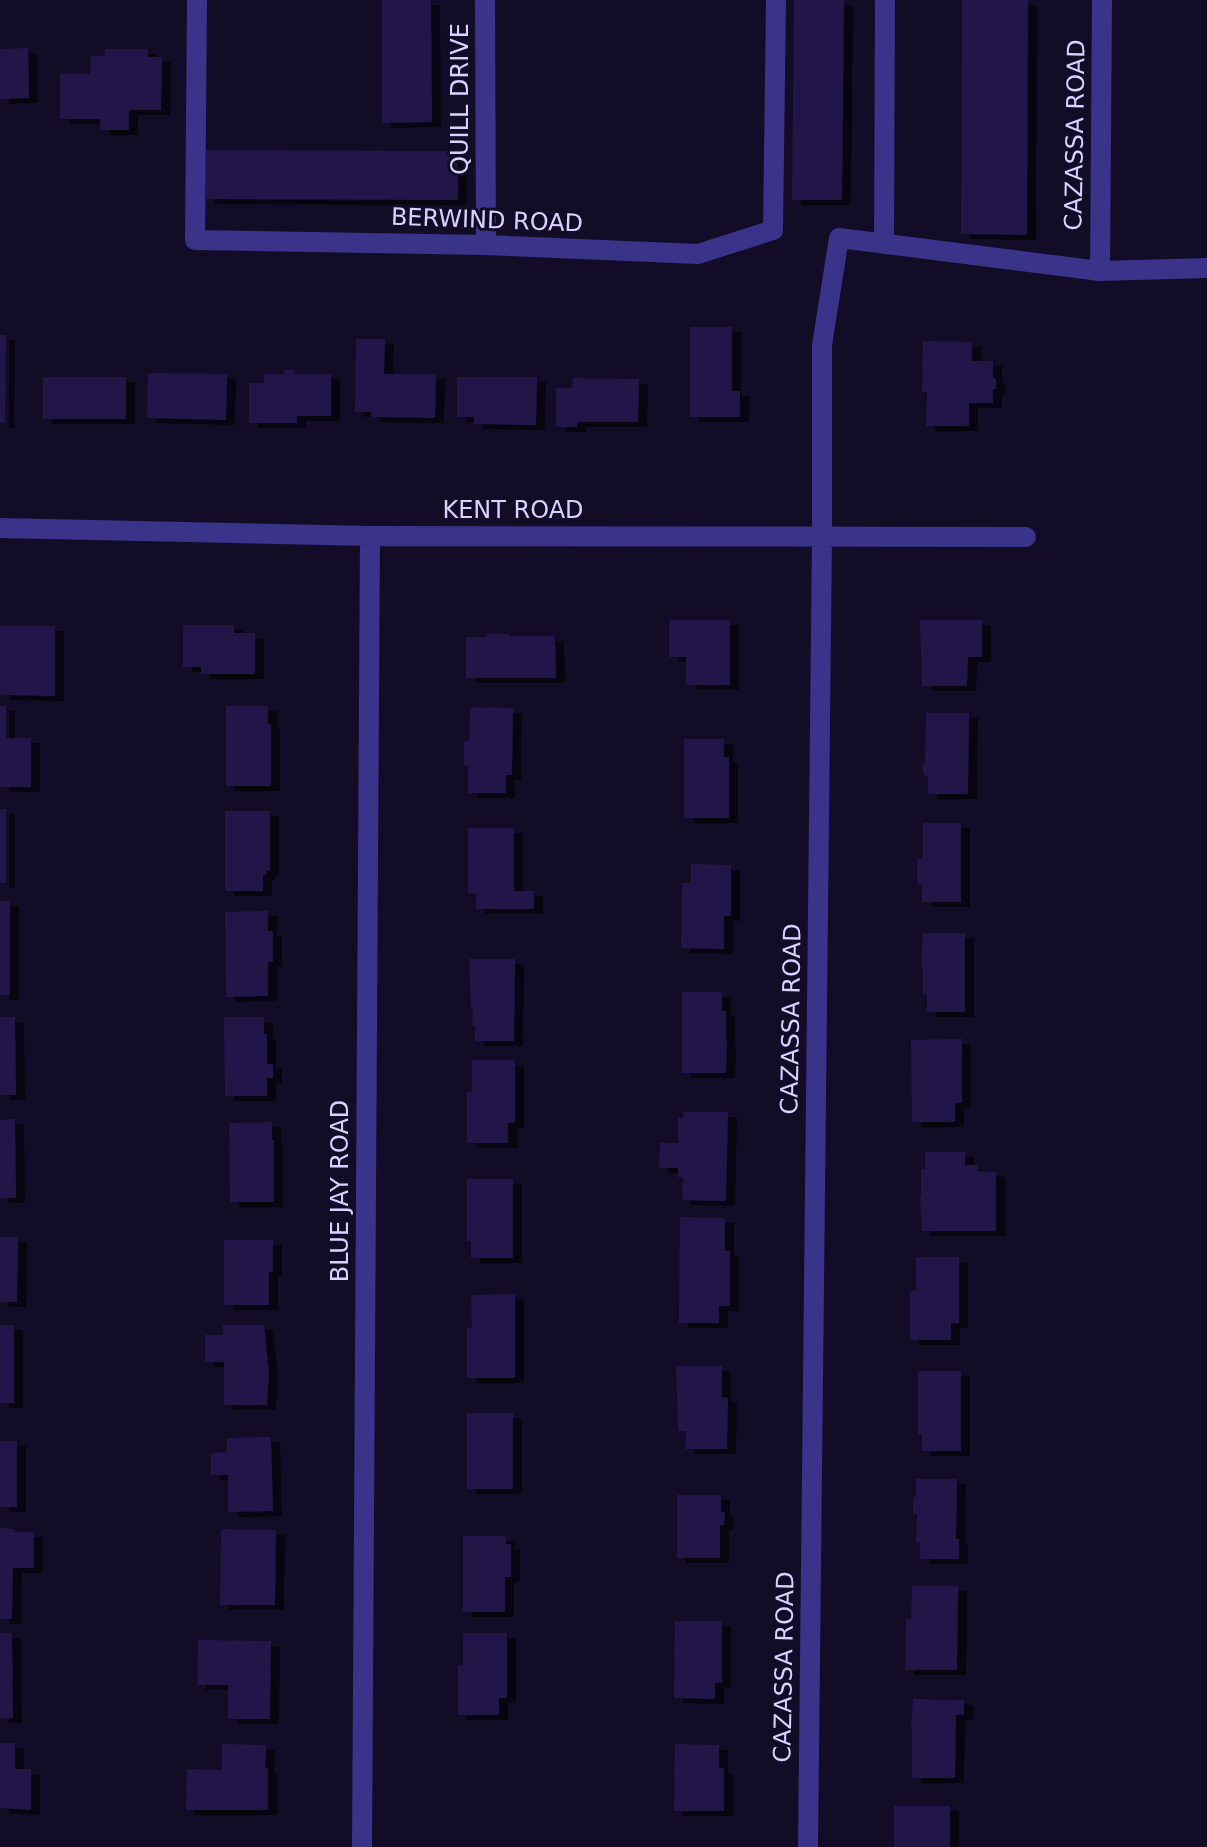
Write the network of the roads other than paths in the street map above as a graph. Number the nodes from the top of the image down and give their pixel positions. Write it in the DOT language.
graph roads {
  1 [pos="197,0"];
  2 [pos="485,0"];
  3 [pos="776,0"];
  4 [pos="885,0"];
  5 [pos="1102,0"];
  6 [pos="884,244"];
  7 [pos="486,245"];
  8 [pos="1207,268"];
  9 [pos="1100,271"];
  10 [pos="0,528"];
  11 [pos="370,536"];
  12 [pos="822,536"];
  13 [pos="1026,537"];
  14 [pos="362,1847"];
  15 [pos="808,1847"];
  1 -- 7 [label="street, BERWIND ROAD"];
  2 -- 7 [label="street, QUILL DRIVE"];
  3 -- 7 [label="street, BERWIND ROAD"];
  4 -- 6 [label="street"];
  5 -- 9 [label="street, CAZASSA ROAD"];
  6 -- 9 [label="street"];
  6 -- 12 [label="street, CAZASSA ROAD"];
  8 -- 9 [label="street"];
  10 -- 11 [label="street, KENT ROAD"];
  11 -- 12 [label="street, KENT ROAD"];
  11 -- 14 [label="street, BLUE JAY ROAD"];
  12 -- 13 [label="street, KENT ROAD"];
  12 -- 15 [label="street, CAZASSA ROAD"];
}
